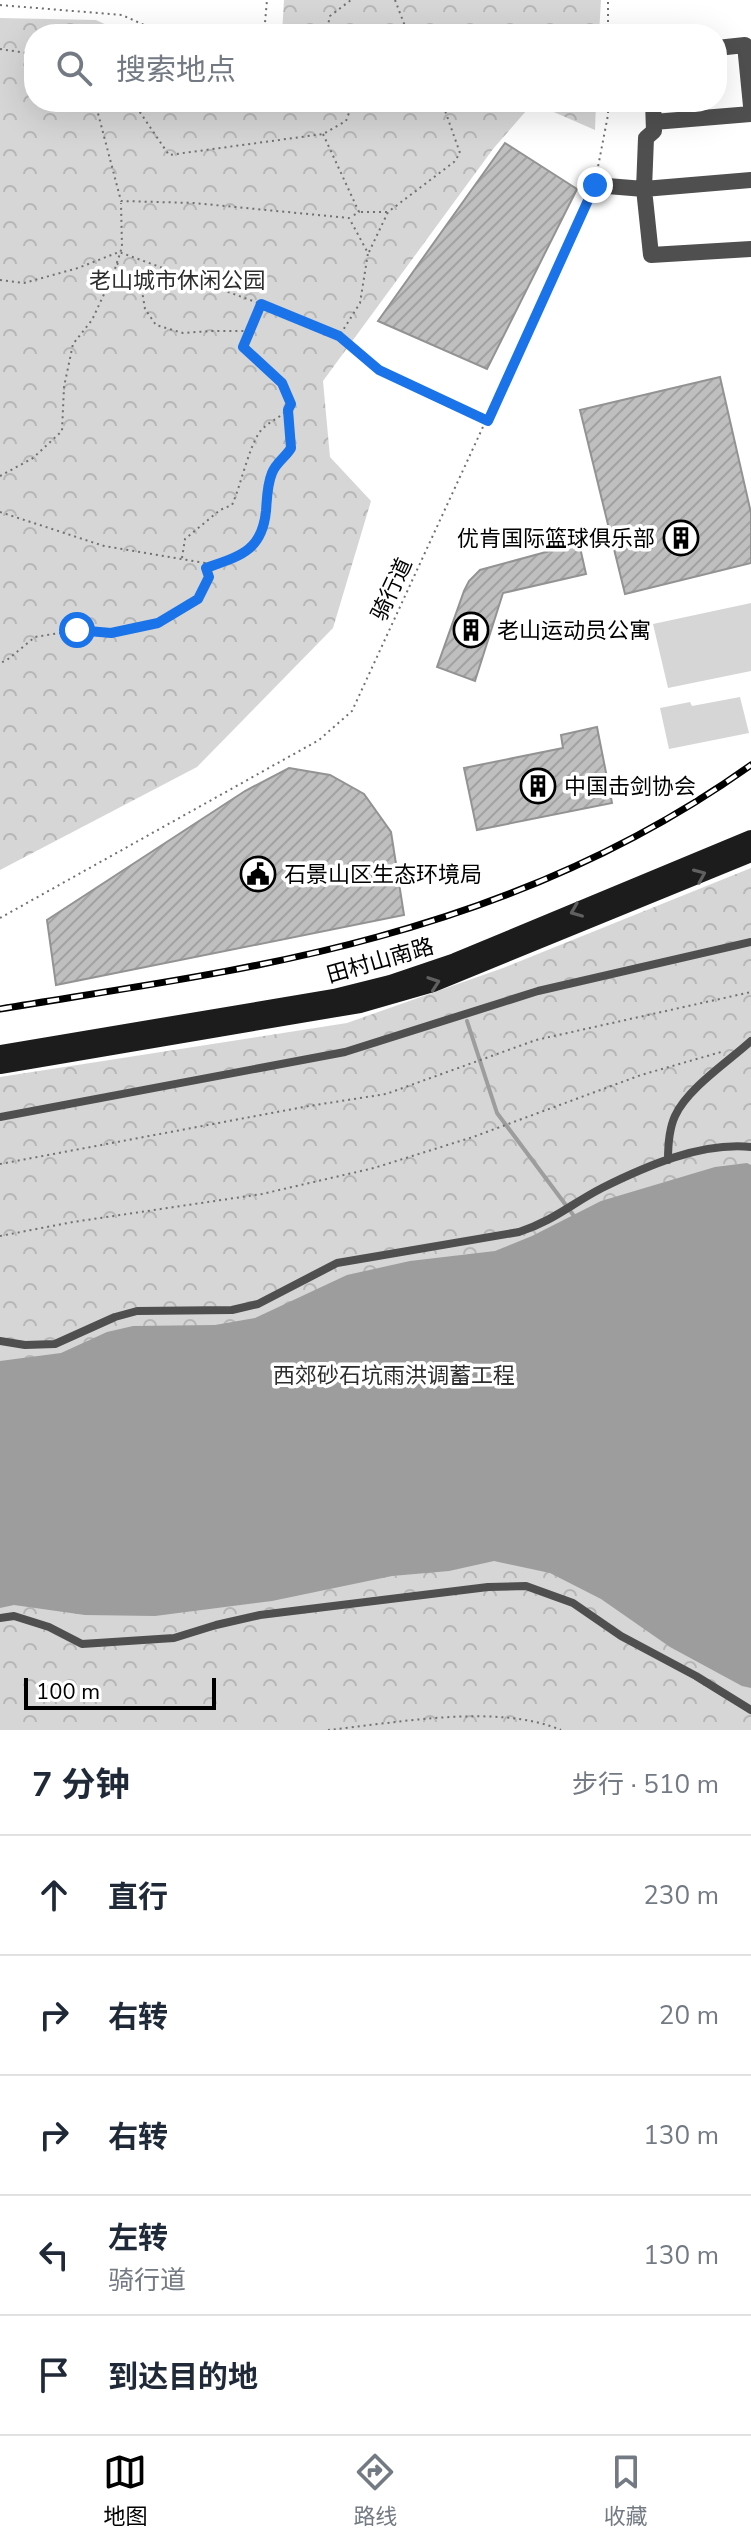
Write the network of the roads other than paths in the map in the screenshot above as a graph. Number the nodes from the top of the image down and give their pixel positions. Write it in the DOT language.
graph roads {
  1 [pos="727,47"];
  2 [pos="751,106"];
  3 [pos="654,112"];
  4 [pos="751,114"];
  5 [pos="654,122"];
  6 [pos="751,180"];
  7 [pos="595,185"];
  8 [pos="644,189"];
  9 [pos="751,249"];
  10 [pos="751,838"];
  11 [pos="751,854"];
  12 [pos="751,942"];
  13 [pos="751,1041"];
  14 [pos="0,1053"];
  15 [pos="0,1066"];
  16 [pos="0,1117"];
  17 [pos="751,1147"];
  18 [pos="668,1160"];
  19 [pos="0,1341"];
  20 [pos="0,1618"];
  21 [pos="751,1710"];
  1 -- 2 [label="street"];
  3 -- 5 [label="street"];
  4 -- 5 [label="street"];
  5 -- 8 [label="street"];
  6 -- 8 [label="street"];
  7 -- 8 [label="street"];
  8 -- 9 [label="street"];
  10 -- 14 [label="main road, 田村山南路, one-way"];
  15 -- 11 [label="main road, 田村山南路, one-way"];
  12 -- 16 [label="lane"];
  13 -- 18 [label="lane"];
  17 -- 18 [label="lane"];
  18 -- 19 [label="lane"];
  20 -- 21 [label="lane"];
}
